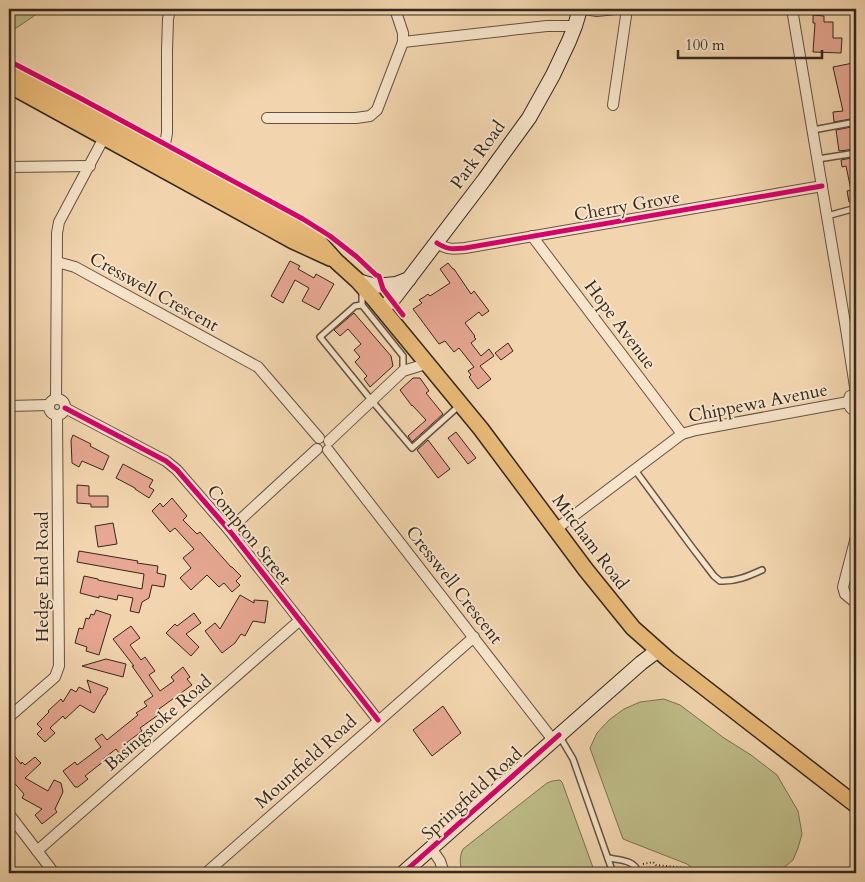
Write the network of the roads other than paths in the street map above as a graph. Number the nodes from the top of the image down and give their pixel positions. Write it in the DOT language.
graph roads {
  1 [pos="170,9"];
  2 [pos="395,9"];
  3 [pos="580,9"];
  4 [pos="584,9"];
  5 [pos="615,9"];
  6 [pos="627,9"];
  7 [pos="792,9"];
  8 [pos="575,26"];
  9 [pos="403,42"];
  10 [pos="9,70"];
  11 [pos="9,85"];
  12 [pos="612,104"];
  13 [pos="267,118"];
  14 [pos="856,122"];
  15 [pos="813,130"];
  16 [pos="108,132"];
  17 [pos="856,153"];
  18 [pos="156,159"];
  19 [pos="818,159"];
  20 [pos="90,166"];
  21 [pos="9,167"];
  22 [pos="822,186"];
  23 [pos="856,208"];
  24 [pos="827,216"];
  25 [pos="532,236"];
  26 [pos="437,243"];
  27 [pos="57,262"];
  28 [pos="410,278"];
  29 [pos="361,283"];
  30 [pos="362,305"];
  31 [pos="382,309"];
  32 [pos="851,328"];
  33 [pos="408,352"];
  34 [pos="426,364"];
  35 [pos="404,371"];
  36 [pos="856,392"];
  37 [pos="372,401"];
  38 [pos="53,402"];
  39 [pos="848,402"];
  40 [pos="461,405"];
  41 [pos="9,406"];
  42 [pos="856,411"];
  43 [pos="61,412"];
  44 [pos="682,434"];
  45 [pos="323,445"];
  46 [pos="635,470"];
  47 [pos="556,529"];
  48 [pos="229,530"];
  49 [pos="856,537"];
  50 [pos="853,565"];
  51 [pos="762,570"];
  52 [pos="856,602"];
  53 [pos="300,620"];
  54 [pos="474,637"];
  55 [pos="657,651"];
  56 [pos="9,717"];
  57 [pos="378,720"];
  58 [pos="556,737"];
  59 [pos="856,804"];
  60 [pos="9,814"];
  61 [pos="431,848"];
  62 [pos="37,851"];
  63 [pos="608,858"];
  64 [pos="637,870"];
  65 [pos="54,873"];
  66 [pos="206,873"];
  67 [pos="403,873"];
  68 [pos="444,873"];
  69 [pos="614,873"];
  1 -- 18 [label="street"];
  2 -- 9 [label="street"];
  3 -- 8 [label="street, Park Road"];
  4 -- 5 [label="street"];
  6 -- 12 [label="street"];
  7 -- 15 [label="street"];
  8 -- 9 [label="street"];
  8 -- 26 [label="street, Park Road"];
  9 -- 13 [label="street"];
  10 -- 16 [label="main road, Mitcham Road"];
  11 -- 16 [label="main road, Mitcham Road"];
  14 -- 15 [label="lane"];
  15 -- 19 [label="street"];
  16 -- 18 [label="main road, Mitcham Road"];
  16 -- 20 [label="street"];
  17 -- 19 [label="lane"];
  18 -- 29 [label="main road, Mitcham Road"];
  19 -- 22 [label="street"];
  20 -- 21 [label="street"];
  20 -- 27 [label="street"];
  22 -- 24 [label="street"];
  22 -- 25 [label="street, Cherry Grove"];
  23 -- 24 [label="lane"];
  24 -- 32 [label="street"];
  25 -- 26 [label="street, Cherry Grove"];
  25 -- 44 [label="street, Hope Avenue"];
  26 -- 28 [label="street, Park Road"];
  27 -- 38 [label="street"];
  27 -- 45 [label="street, Cresswell Crescent"];
  28 -- 29 [label="street"];
  28 -- 31 [label="street, Park Road"];
  29 -- 30 [label="lane"];
  29 -- 31 [label="main road, Mitcham Road"];
  30 -- 33 [label="lane"];
  30 -- 37 [label="lane"];
  31 -- 33 [label="main road, Mitcham Road"];
  32 -- 36 [label="street"];
  33 -- 34 [label="main road, Mitcham Road"];
  33 -- 35 [label="lane"];
  34 -- 35 [label="street"];
  34 -- 40 [label="main road, Mitcham Road"];
  35 -- 37 [label="street"];
  36 -- 39 [label="street"];
  37 -- 40 [label="lane"];
  37 -- 45 [label="street"];
  38 -- 41 [label="street"];
  38 -- 43 [label="street, Compton Street"];
  39 -- 42 [label="street"];
  39 -- 44 [label="street, Chippewa Avenue"];
  40 -- 47 [label="main road, Mitcham Road"];
  43 -- 48 [label="street, Compton Street"];
  43 -- 56 [label="street, Hedge End Road"];
  44 -- 46 [label="street, Chippewa Avenue"];
  45 -- 48 [label="street"];
  45 -- 54 [label="street, Cresswell Crescent"];
  46 -- 47 [label="street, Chippewa Avenue"];
  46 -- 51 [label="lane"];
  47 -- 55 [label="main road, Mitcham Road"];
  48 -- 53 [label="street, Compton Street"];
  49 -- 50 [label="street"];
  50 -- 52 [label="street"];
  53 -- 57 [label="street, Compton Street"];
  53 -- 62 [label="street, Basingstoke Road"];
  54 -- 57 [label="street, Mountfield Road"];
  54 -- 58 [label="street, Cresswell Crescent"];
  55 -- 58 [label="street, Springfield Road"];
  55 -- 59 [label="main road, Mitcham Road"];
  57 -- 66 [label="street, Mountfield Road"];
  58 -- 61 [label="street, Springfield Road"];
  58 -- 63 [label="lane"];
  60 -- 62 [label="street"];
  61 -- 67 [label="street, Springfield Road"];
  61 -- 68 [label="street"];
  62 -- 65 [label="street"];
  63 -- 64 [label="lane"];
  63 -- 69 [label="lane"];
}
